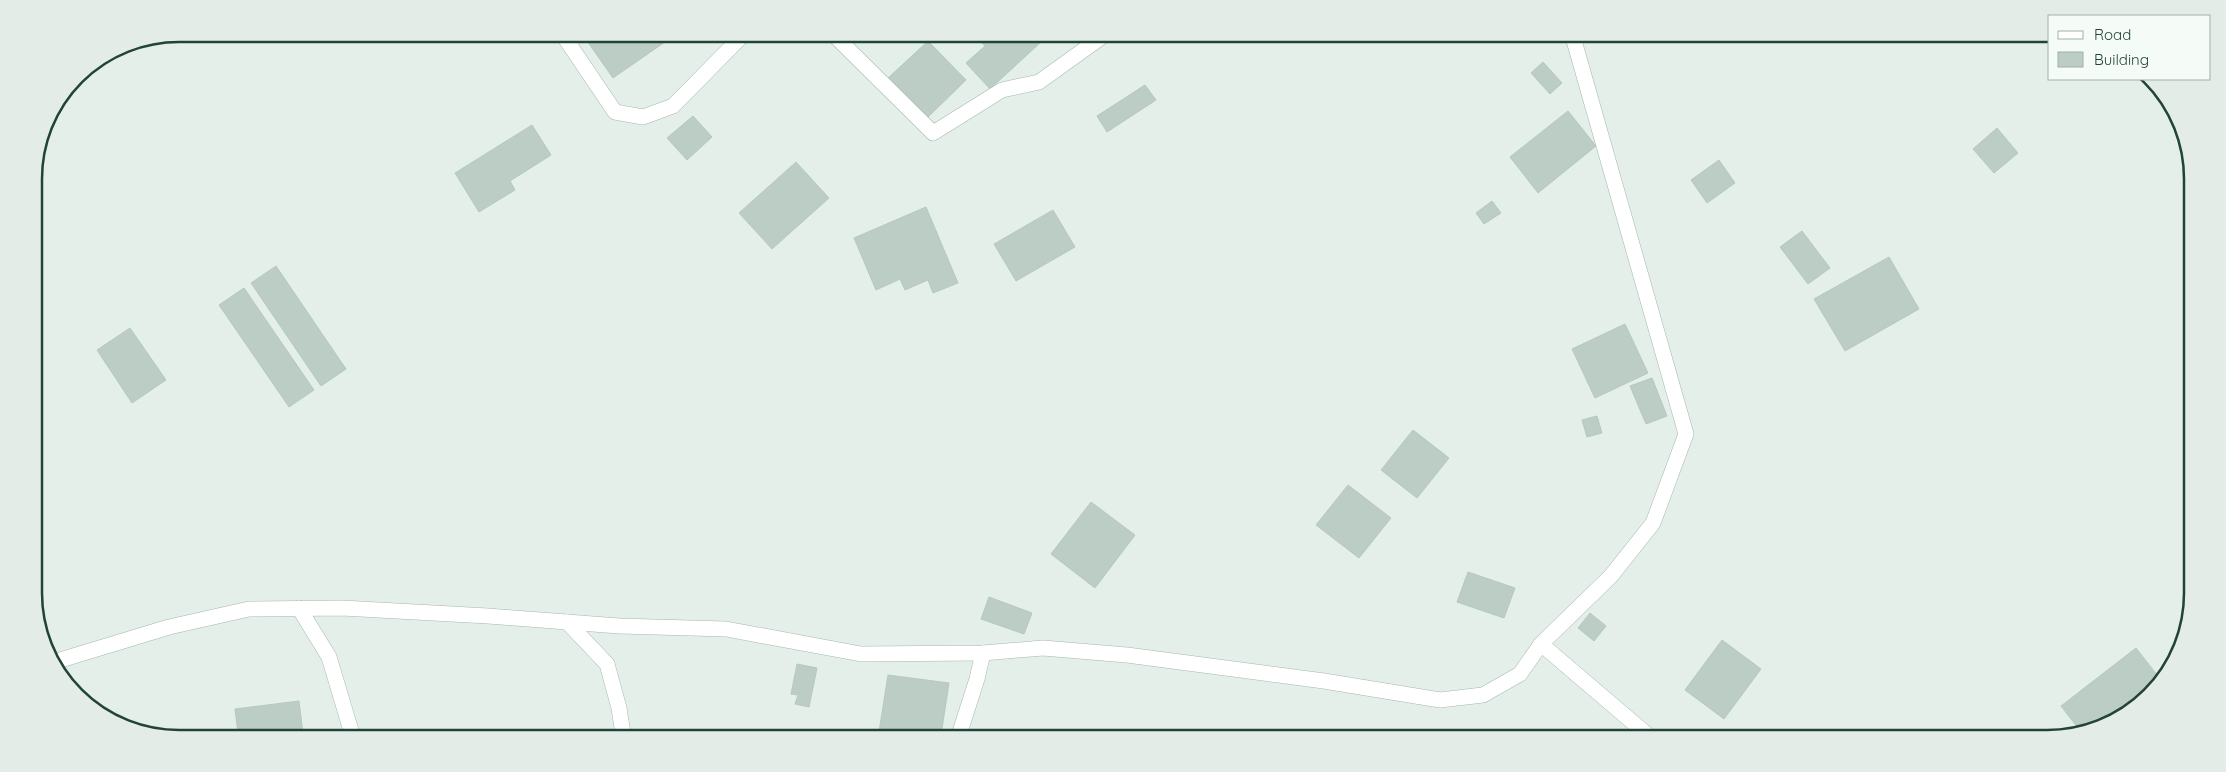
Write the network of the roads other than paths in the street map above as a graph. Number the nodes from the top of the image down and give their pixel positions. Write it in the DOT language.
graph roads {
  1 [pos="568,42"];
  2 [pos="736,42"];
  3 [pos="840,42"];
  4 [pos="1095,42"];
  5 [pos="1574,42"];
  6 [pos="299,608"];
  7 [pos="567,622"];
  8 [pos="1541,644"];
  9 [pos="983,653"];
  10 [pos="61,660"];
  11 [pos="1641,729"];
  12 [pos="351,730"];
  13 [pos="622,730"];
  14 [pos="961,730"];
  1 -- 2 [label="street"];
  3 -- 4 [label="street"];
  5 -- 8 [label="street"];
  6 -- 7 [label="street"];
  6 -- 10 [label="street"];
  6 -- 12 [label="street"];
  7 -- 9 [label="street"];
  7 -- 13 [label="street"];
  8 -- 9 [label="street"];
  8 -- 11 [label="street"];
  9 -- 14 [label="street"];
}
